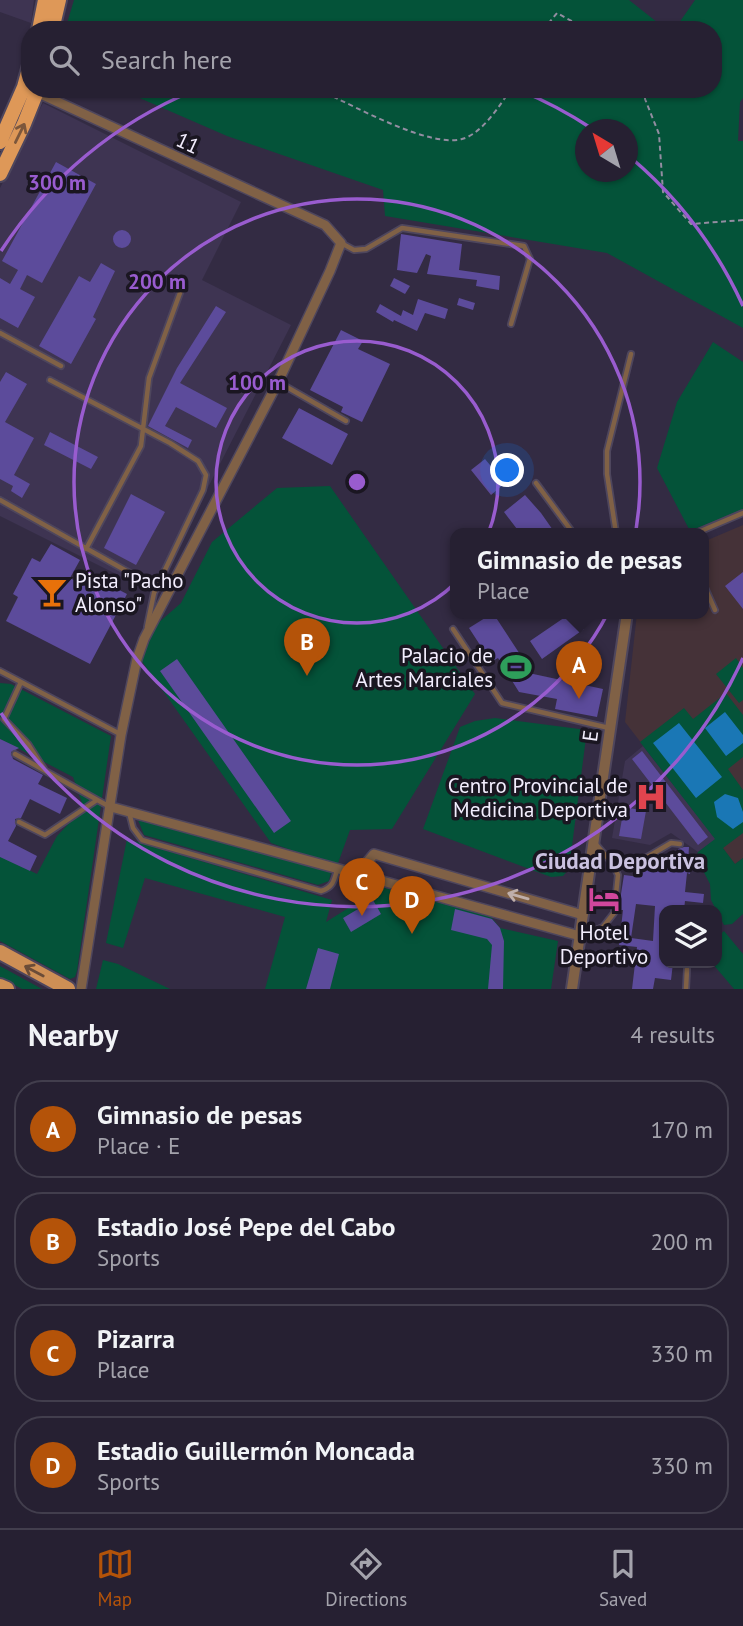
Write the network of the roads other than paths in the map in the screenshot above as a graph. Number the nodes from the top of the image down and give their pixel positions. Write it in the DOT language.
graph roads {
  1 [pos="45,0"];
  2 [pos="59,0"];
  3 [pos="41,21"];
  4 [pos="54,21"];
  5 [pos="27,98"];
  6 [pos="29,98"];
  7 [pos="51,98"];
  8 [pos="0,142"];
  9 [pos="0,174"];
  10 [pos="341,243"];
  11 [pos="184,282"];
  12 [pos="511,324"];
  13 [pos="0,333"];
  14 [pos="631,354"];
  15 [pos="61,366"];
  16 [pos="50,380"];
  17 [pos="278,382"];
  18 [pos="346,421"];
  19 [pos="142,430"];
  20 [pos="536,483"];
  21 [pos="0,500"];
  22 [pos="743,513"];
  23 [pos="569,528"];
  24 [pos="615,528"];
  25 [pos="708,528"];
  26 [pos="86,549"];
  27 [pos="139,578"];
  28 [pos="709,596"];
  29 [pos="715,610"];
  30 [pos="625,619"];
  31 [pos="453,629"];
  32 [pos="145,639"];
  33 [pos="1,672"];
  34 [pos="21,682"];
  35 [pos="610,728"];
  36 [pos="121,735"];
  37 [pos="16,754"];
  38 [pos="45,770"];
  39 [pos="97,800"];
  40 [pos="111,807"];
  41 [pos="128,812"];
  42 [pos="19,821"];
  43 [pos="594,842"];
  44 [pos="680,844"];
  45 [pos="612,863"];
  46 [pos="337,869"];
  47 [pos="357,874"];
  48 [pos="583,915"];
  49 [pos="580,936"];
  50 [pos="0,952"];
  51 [pos="687,969"];
  52 [pos="68,989"];
  53 [pos="81,989"];
  54 [pos="572,989"];
  55 [pos="686,989"];
  1 -- 3 [label="highway"];
  2 -- 4 [label="highway"];
  5 -- 8 [label="highway"];
  9 -- 6 [label="highway, one-way"];
  7 -- 10 [label="street, 11"];
  10 -- 12 [label="lane"];
  10 -- 17 [label="street"];
  11 -- 19 [label="lane"];
  13 -- 15 [label="lane"];
  14 -- 24 [label="lane"];
  16 -- 19 [label="lane"];
  17 -- 18 [label="lane"];
  17 -- 32 [label="street"];
  19 -- 26 [label="lane"];
  19 -- 32 [label="lane"];
  20 -- 23 [label="lane"];
  21 -- 26 [label="lane"];
  22 -- 25 [label="lane"];
  26 -- 27 [label="lane"];
  28 -- 29 [label="lane"];
  30 -- 35 [label="street, E"];
  31 -- 35 [label="lane"];
  32 -- 36 [label="street"];
  33 -- 34 [label="lane"];
  34 -- 36 [label="lane"];
  34 -- 38 [label="lane"];
  35 -- 43 [label="street, E"];
  36 -- 40 [label="street"];
  37 -- 38 [label="lane"];
  38 -- 39 [label="lane"];
  39 -- 40 [label="lane"];
  39 -- 42 [label="lane"];
  40 -- 41 [label="street"];
  40 -- 53 [label="street"];
  41 -- 46 [label="street"];
  41 -- 46 [label="lane"];
  43 -- 45 [label="lane"];
  43 -- 48 [label="street, E"];
  44 -- 45 [label="lane"];
  45 -- 49 [label="lane"];
  46 -- 47 [label="street"];
  48 -- 47 [label="street, one-way"];
  47 -- 49 [label="street"];
  48 -- 49 [label="street, E"];
  49 -- 54 [label="street, E"];
  52 -- 50 [label="main road, one-way"];
  51 -- 55 [label="lane"];
}
